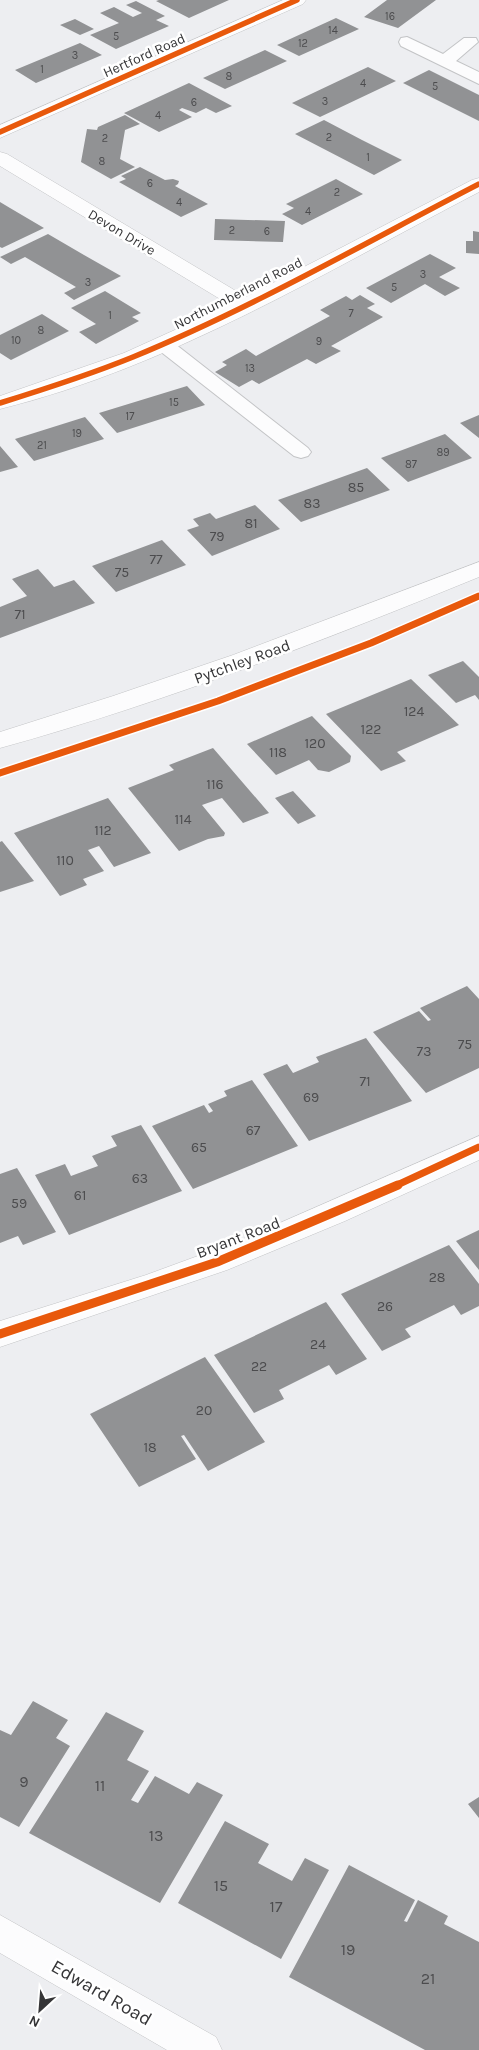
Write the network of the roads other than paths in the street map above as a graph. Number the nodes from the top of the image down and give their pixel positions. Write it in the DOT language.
graph roads {
  1 [pos="297,0"];
  2 [pos="407,42"];
  3 [pos="470,42"];
  4 [pos="445,62"];
  5 [pos="479,79"];
  6 [pos="0,132"];
  7 [pos="0,158"];
  8 [pos="479,184"];
  9 [pos="244,305"];
  10 [pos="163,344"];
  11 [pos="0,403"];
  12 [pos="301,452"];
  13 [pos="479,568"];
  14 [pos="0,740"];
  15 [pos="479,1147"];
  16 [pos="0,1334"];
  17 [pos="0,1933"];
  18 [pos="203,2050"];
  1 -- 6 [label="street, Hertford Road"];
  2 -- 4 [label="lane"];
  3 -- 4 [label="lane"];
  4 -- 5 [label="lane"];
  7 -- 9 [label="street, Devon Drive"];
  8 -- 9 [label="street, Northumberland Road"];
  9 -- 10 [label="street, Northumberland Road"];
  10 -- 11 [label="street, Northumberland Road"];
  10 -- 12 [label="lane"];
  13 -- 14 [label="street, Pytchley Road"];
  15 -- 16 [label="street, Bryant Road"];
  17 -- 18 [label="street, Edward Road"];
}
